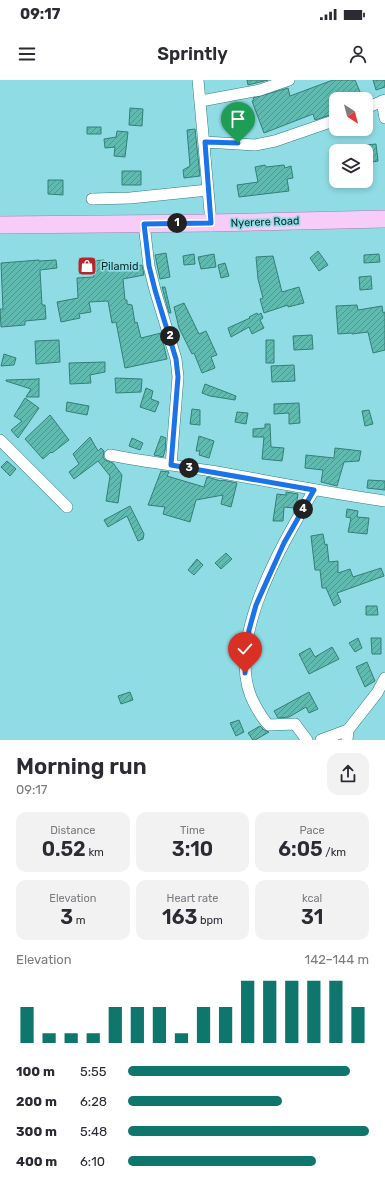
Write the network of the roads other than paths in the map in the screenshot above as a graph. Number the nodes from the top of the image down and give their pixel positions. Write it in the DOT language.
graph roads {
  1 [pos="198,80"];
  2 [pos="289,80"];
  3 [pos="201,101"];
  4 [pos="384,101"];
  5 [pos="373,105"];
  6 [pos="385,118"];
  7 [pos="329,122"];
  8 [pos="205,142"];
  9 [pos="208,190"];
  10 [pos="92,199"];
  11 [pos="385,219"];
  12 [pos="211,223"];
  13 [pos="0,224"];
  14 [pos="144,224"];
  15 [pos="0,440"];
  16 [pos="110,455"];
  17 [pos="171,465"];
  18 [pos="314,490"];
  19 [pos="385,501"];
  20 [pos="66,507"];
  21 [pos="385,678"];
  22 [pos="348,735"];
  23 [pos="308,740"];
  24 [pos="321,740"];
  1 -- 3 [label="street"];
  2 -- 3 [label="street"];
  3 -- 8 [label="street"];
  4 -- 5 [label="street"];
  4 -- 6 [label="street"];
  7 -- 8 [label="street"];
  8 -- 9 [label="street"];
  9 -- 10 [label="street"];
  9 -- 12 [label="street"];
  11 -- 12 [label="main road, Nyerere Road"];
  12 -- 14 [label="main road, Nyerere Road"];
  13 -- 14 [label="main road, Nyerere Road"];
  14 -- 17 [label="street"];
  15 -- 20 [label="street"];
  16 -- 17 [label="street"];
  17 -- 18 [label="street"];
  18 -- 19 [label="street"];
  18 -- 23 [label="street"];
  21 -- 22 [label="street"];
  22 -- 24 [label="street"];
}
